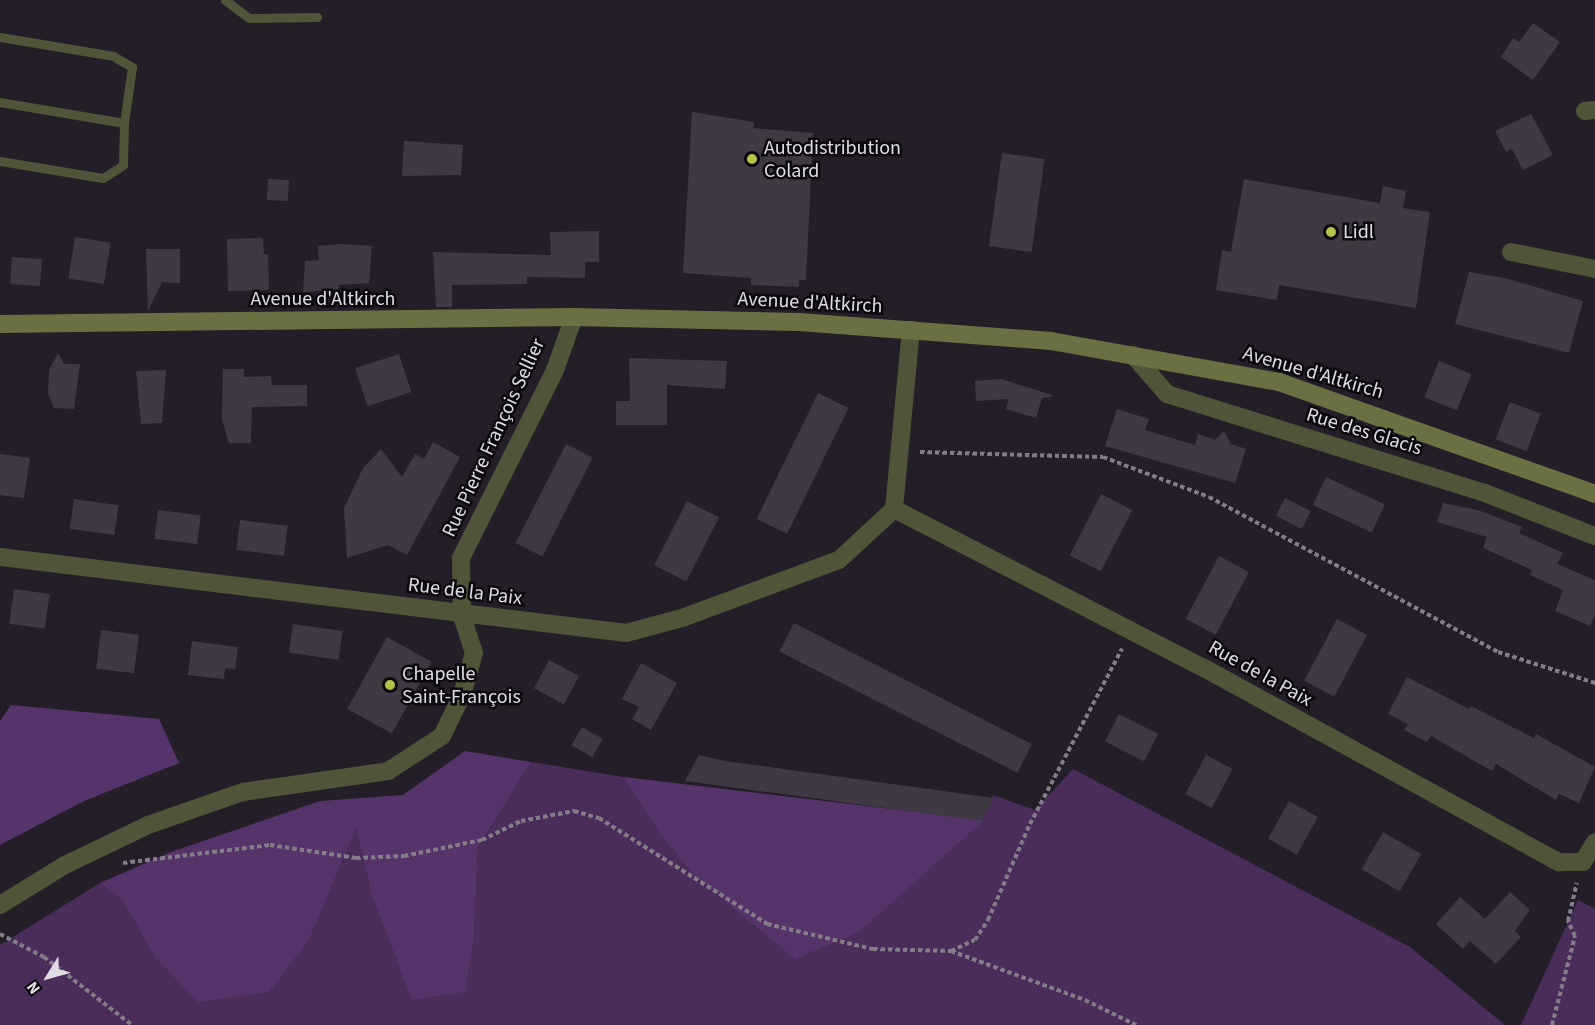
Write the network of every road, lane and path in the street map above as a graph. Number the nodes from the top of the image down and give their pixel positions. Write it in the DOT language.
graph roads {
  1 [pos="225,0"];
  2 [pos="317,17"];
  3 [pos="0,37"];
  4 [pos="0,102"];
  5 [pos="124,123"];
  6 [pos="0,161"];
  7 [pos="1511,252"];
  8 [pos="1595,269"];
  9 [pos="574,317"];
  10 [pos="0,324"];
  11 [pos="911,330"];
  12 [pos="1133,355"];
  13 [pos="899,451"];
  14 [pos="1595,494"];
  15 [pos="894,509"];
  16 [pos="1595,536"];
  17 [pos="0,557"];
  18 [pos="462,615"];
  19 [pos="1134,651"];
  20 [pos="1595,683"];
  21 [pos="1595,842"];
  22 [pos="1583,862"];
  23 [pos="119,864"];
  24 [pos="0,905"];
  25 [pos="0,934"];
  26 [pos="951,951"];
  27 [pos="132,1025"];
  28 [pos="1136,1025"];
  29 [pos="1552,1025"];
  1 -- 2 [label="lane"];
  3 -- 5 [label="lane"];
  4 -- 5 [label="lane"];
  5 -- 6 [label="lane"];
  7 -- 8 [label="street"];
  9 -- 10 [label="street, Avenue d'Altkirch"];
  9 -- 11 [label="street, Avenue d'Altkirch"];
  9 -- 18 [label="street, Rue Pierre François Sellier"];
  11 -- 12 [label="street, Avenue d'Altkirch"];
  11 -- 13 [label="street"];
  12 -- 14 [label="street, Avenue d'Altkirch"];
  12 -- 16 [label="street, Rue des Glacis"];
  13 -- 15 [label="street"];
  13 -- 20 [label="path"];
  15 -- 18 [label="street, Rue de la Paix"];
  15 -- 22 [label="street, Rue de la Paix"];
  17 -- 18 [label="street, Rue de la Paix"];
  18 -- 24 [label="street, Rue Pierre François Sellier"];
  19 -- 26 [label="path"];
  21 -- 22 [label="street"];
  22 -- 29 [label="path"];
  23 -- 26 [label="path"];
  25 -- 27 [label="path"];
  26 -- 28 [label="path"];
}
